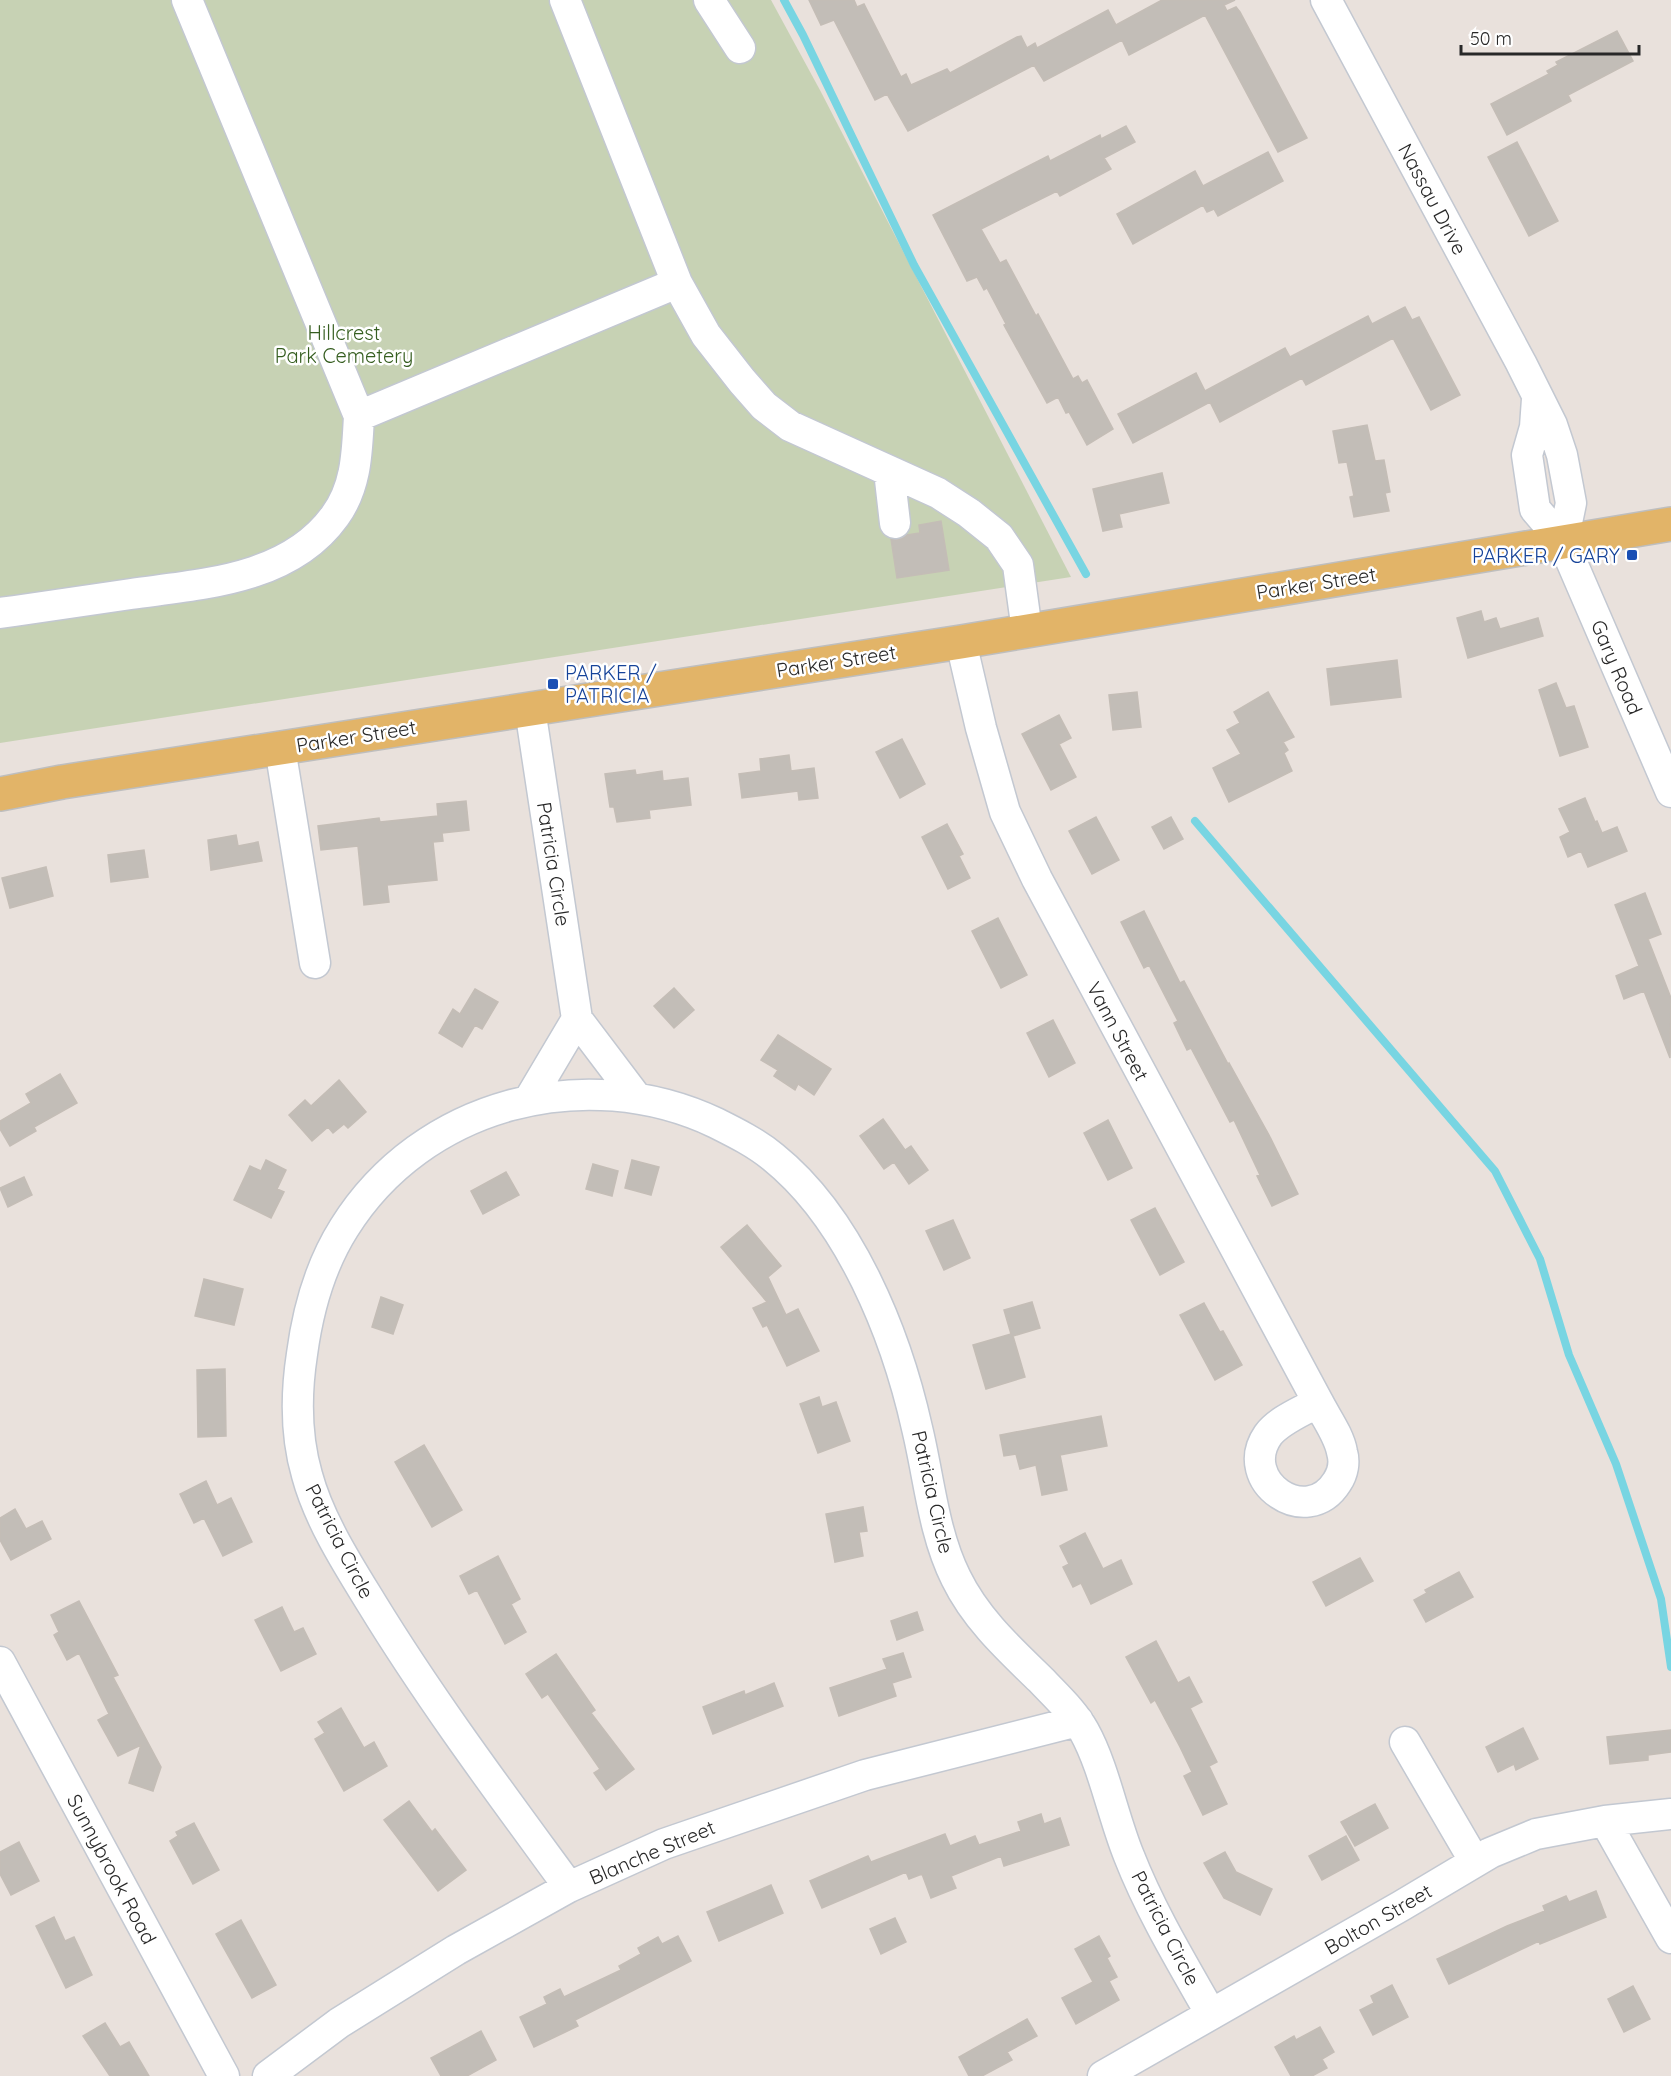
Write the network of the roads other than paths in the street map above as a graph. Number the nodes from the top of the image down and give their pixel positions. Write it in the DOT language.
graph roads {
  1 [pos="187,0"];
  2 [pos="709,0"];
  3 [pos="1326,0"];
  4 [pos="572,3"];
  5 [pos="740,48"];
  6 [pos="677,283"];
  7 [pos="359,416"];
  8 [pos="889,471"];
  9 [pos="895,523"];
  10 [pos="1671,524"];
  11 [pos="1563,542"];
  12 [pos="0,613"];
  13 [pos="1027,631"];
  14 [pos="961,642"];
  15 [pos="530,709"];
  16 [pos="280,748"];
  17 [pos="1671,792"];
  18 [pos="0,794"];
  19 [pos="315,963"];
  20 [pos="577,1019"];
  21 [pos="636,1097"];
  22 [pos="529,1100"];
  23 [pos="1318,1402"];
  24 [pos="0,1662"];
  25 [pos="1078,1721"];
  26 [pos="1405,1742"];
  27 [pos="1671,1814"];
  28 [pos="1605,1821"];
  29 [pos="1475,1862"];
  30 [pos="569,1887"];
  31 [pos="1671,1938"];
  32 [pos="1211,2014"];
  33 [pos="224,2076"];
  34 [pos="268,2076"];
  35 [pos="1103,2076"];
  1 -- 7 [label="street"];
  2 -- 5 [label="street"];
  3 -- 11 [label="street, Nassau Drive"];
  4 -- 6 [label="street"];
  6 -- 7 [label="street"];
  6 -- 8 [label="street"];
  7 -- 12 [label="street"];
  8 -- 9 [label="street"];
  8 -- 13 [label="street"];
  10 -- 11 [label="main road, Parker Street"];
  11 -- 13 [label="main road, Parker Street"];
  11 -- 17 [label="street, Gary Road"];
  13 -- 14 [label="main road, Parker Street"];
  14 -- 15 [label="main road, Parker Street"];
  14 -- 23 [label="street, Vann Street"];
  15 -- 16 [label="main road, Parker Street"];
  15 -- 20 [label="street, Patricia Circle"];
  16 -- 18 [label="main road, Parker Street"];
  16 -- 19 [label="street"];
  20 -- 21 [label="street, Patricia Circle"];
  20 -- 22 [label="street"];
  21 -- 22 [label="street, Patricia Circle"];
  21 -- 25 [label="street, Patricia Circle"];
  22 -- 30 [label="street, Patricia Circle"];
  24 -- 33 [label="street, Sunnybrook Road"];
  25 -- 30 [label="street, Blanche Street"];
  25 -- 32 [label="street, Patricia Circle"];
  26 -- 29 [label="street"];
  27 -- 28 [label="street, Bolton Street"];
  28 -- 29 [label="street, Bolton Street"];
  28 -- 31 [label="street"];
  29 -- 32 [label="street, Bolton Street"];
  30 -- 34 [label="street, Blanche Street"];
  32 -- 35 [label="street, Bolton Street"];
}
